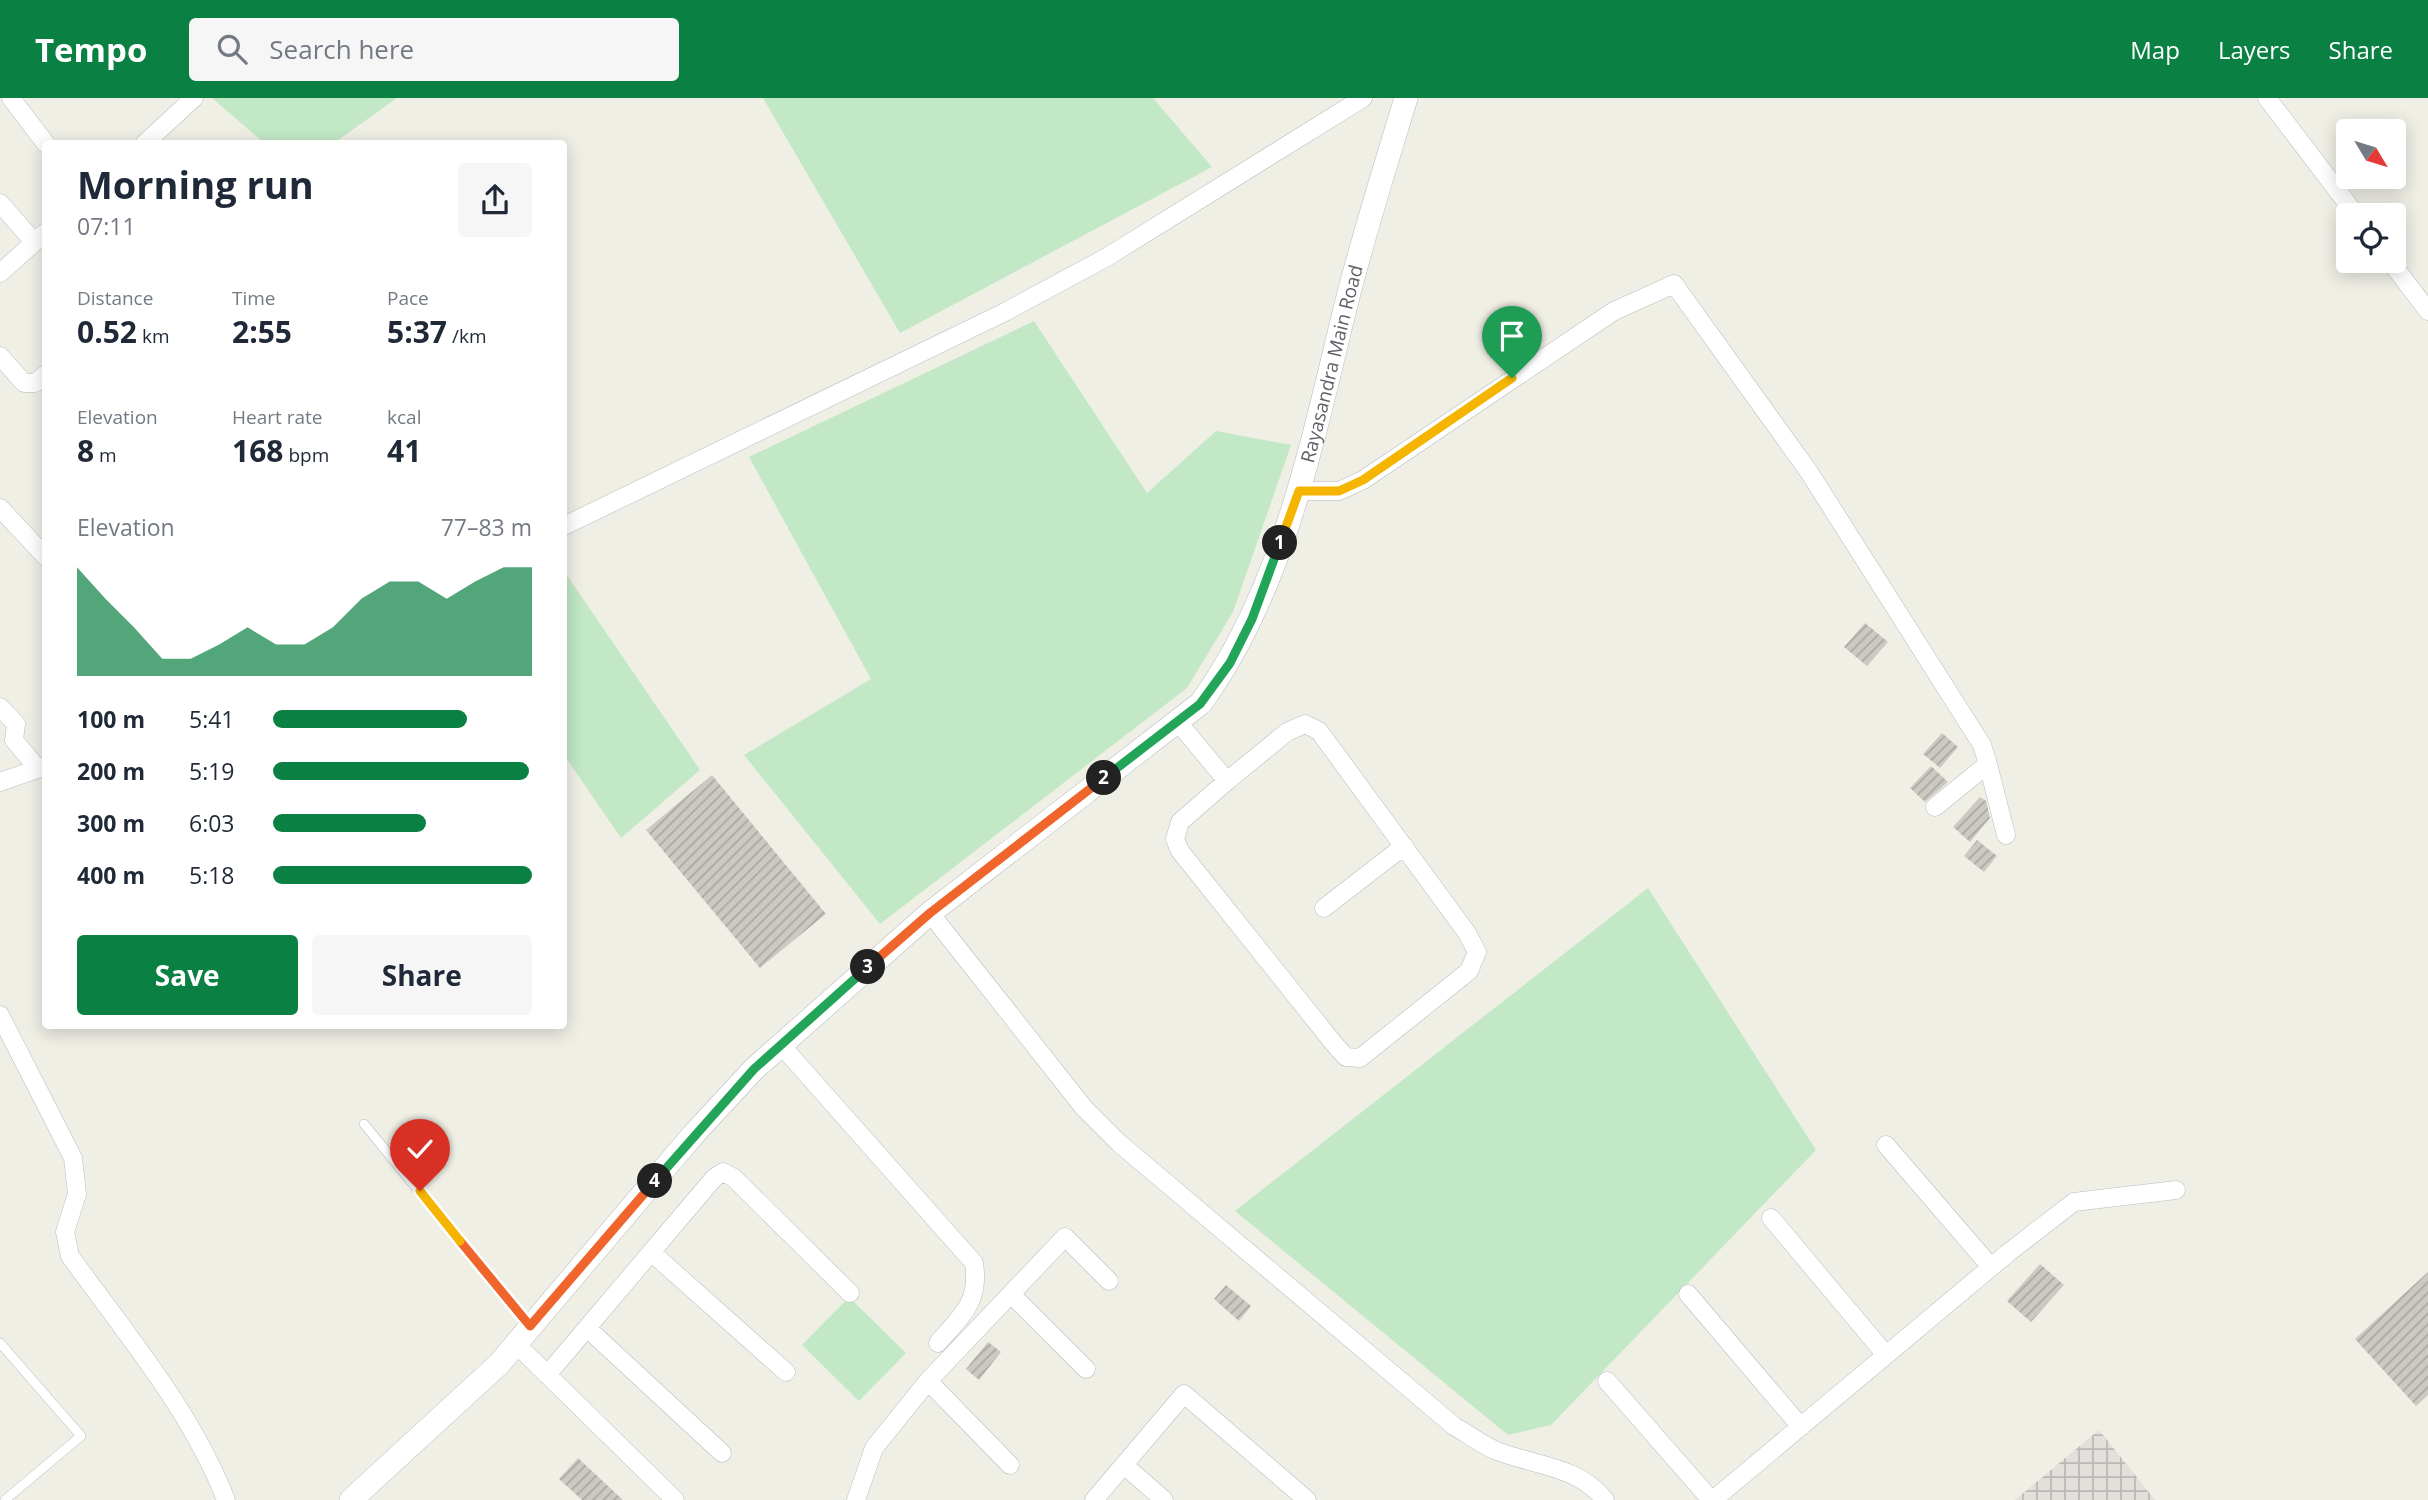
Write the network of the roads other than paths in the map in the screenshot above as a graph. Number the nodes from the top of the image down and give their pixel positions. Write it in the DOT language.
graph roads {
  1 [pos="11,98"];
  2 [pos="194,98"];
  3 [pos="1363,98"];
  4 [pos="1406,98"];
  5 [pos="2267,98"];
  6 [pos="43,140"];
  7 [pos="148,140"];
  8 [pos="2347,203"];
  9 [pos="0,204"];
  10 [pos="40,237"];
  11 [pos="0,273"];
  12 [pos="2399,273"];
  13 [pos="2428,311"];
  14 [pos="0,356"];
  15 [pos="42,377"];
  16 [pos="1299,491"];
  17 [pos="0,508"];
  18 [pos="567,525"];
  19 [pos="42,553"];
  20 [pos="0,707"];
  21 [pos="1177,721"];
  22 [pos="7,741"];
  23 [pos="1988,764"];
  24 [pos="42,767"];
  25 [pos="1227,781"];
  26 [pos="0,782"];
  27 [pos="1935,807"];
  28 [pos="2006,835"];
  29 [pos="1404,846"];
  30 [pos="1324,908"];
  31 [pos="930,913"];
  32 [pos="0,1015"];
  33 [pos="781,1045"];
  34 [pos="365,1124"];
  35 [pos="1886,1144"];
  36 [pos="2176,1190"];
  37 [pos="1771,1219"];
  38 [pos="651,1252"];
  39 [pos="1991,1267"];
  40 [pos="1109,1281"];
  41 [pos="850,1293"];
  42 [pos="1011,1294"];
  43 [pos="1688,1294"];
  44 [pos="530,1326"];
  45 [pos="587,1328"];
  46 [pos="0,1343"];
  47 [pos="938,1343"];
  48 [pos="516,1344"];
  49 [pos="1886,1355"];
  50 [pos="1086,1369"];
  51 [pos="786,1373"];
  52 [pos="547,1375"];
  53 [pos="928,1381"];
  54 [pos="1607,1381"];
  55 [pos="1801,1427"];
  56 [pos="722,1452"];
  57 [pos="1010,1465"];
  58 [pos="1124,1465"];
  59 [pos="5,1500"];
  60 [pos="226,1500"];
  61 [pos="351,1500"];
  62 [pos="675,1500"];
  63 [pos="856,1500"];
  64 [pos="1094,1500"];
  65 [pos="1164,1500"];
  66 [pos="1307,1500"];
  67 [pos="1605,1500"];
  68 [pos="1712,1500"];
  1 -- 6 [label="street"];
  2 -- 7 [label="street"];
  3 -- 18 [label="street"];
  4 -- 16 [label="street, Rayasandra Main Road"];
  5 -- 8 [label="street"];
  9 -- 10 [label="street"];
  10 -- 11 [label="street"];
  12 -- 13 [label="street"];
  14 -- 15 [label="street"];
  16 -- 21 [label="street, Rayasandra Main Road"];
  16 -- 23 [label="street"];
  17 -- 19 [label="street"];
  20 -- 22 [label="street"];
  21 -- 25 [label="street"];
  21 -- 31 [label="street, Rayasandra Main Road"];
  22 -- 24 [label="street"];
  23 -- 27 [label="street"];
  23 -- 28 [label="street"];
  24 -- 26 [label="street"];
  25 -- 29 [label="street"];
  25 -- 29 [label="street"];
  29 -- 30 [label="street"];
  31 -- 33 [label="street, Rayasandra Main Road"];
  31 -- 67 [label="street"];
  32 -- 60 [label="street"];
  33 -- 44 [label="street, Rayasandra Main Road"];
  33 -- 47 [label="street"];
  34 -- 44 [label="lane"];
  35 -- 39 [label="street"];
  36 -- 39 [label="street"];
  37 -- 49 [label="street"];
  38 -- 41 [label="street"];
  38 -- 45 [label="street"];
  38 -- 51 [label="street"];
  39 -- 49 [label="street"];
  40 -- 42 [label="street"];
  42 -- 50 [label="street"];
  42 -- 53 [label="street"];
  43 -- 55 [label="street"];
  44 -- 48 [label="street, Rayasandra Main Road"];
  45 -- 52 [label="street"];
  45 -- 56 [label="street"];
  46 -- 59 [label="lane"];
  48 -- 52 [label="street"];
  48 -- 61 [label="street, Rayasandra Main Road"];
  49 -- 55 [label="street"];
  52 -- 62 [label="street"];
  53 -- 57 [label="street"];
  53 -- 63 [label="street"];
  54 -- 68 [label="street"];
  55 -- 68 [label="street"];
  58 -- 64 [label="street"];
  58 -- 65 [label="street"];
  58 -- 66 [label="street"];
}
